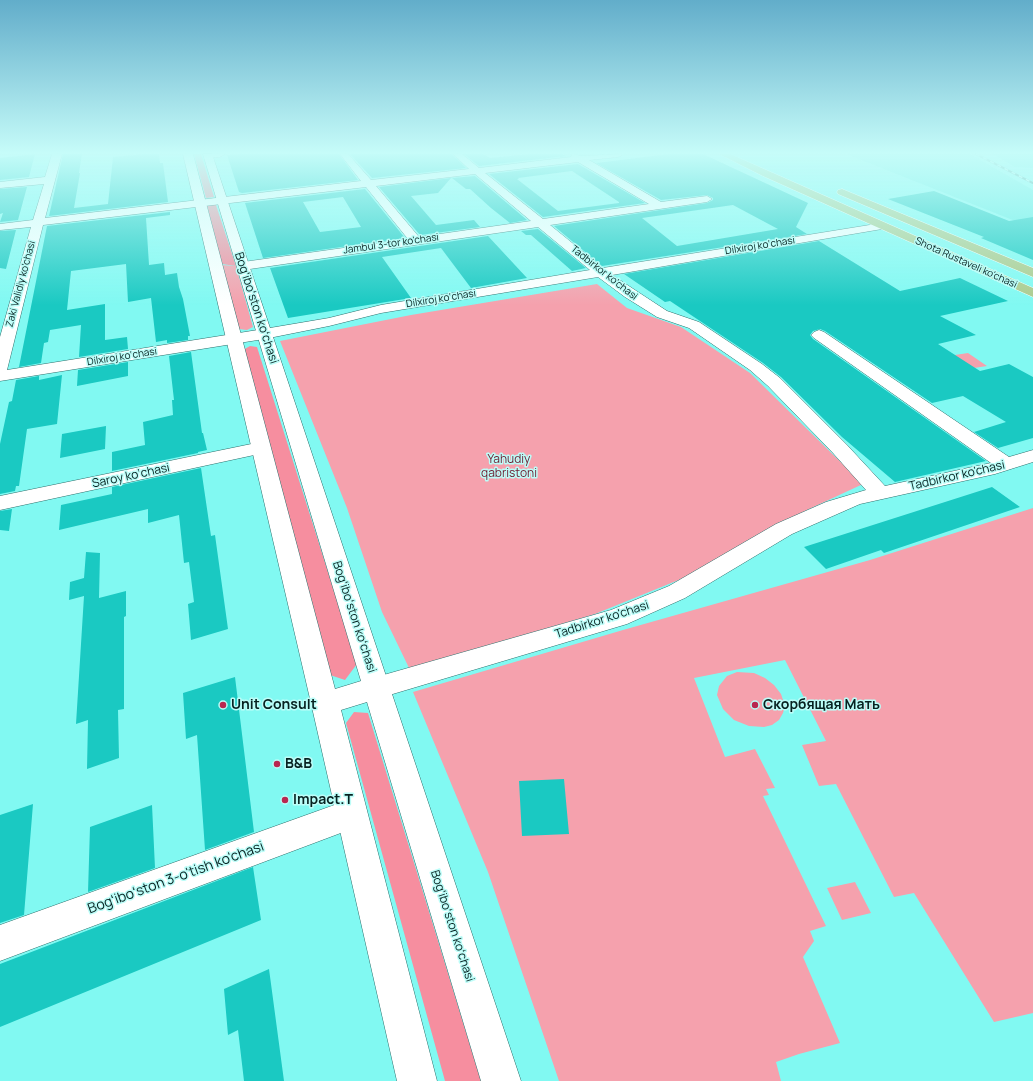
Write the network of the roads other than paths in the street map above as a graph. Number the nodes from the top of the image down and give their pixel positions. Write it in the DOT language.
graph roads {
  1 [pos="43,204"];
  2 [pos="191,204"];
  3 [pos="211,204"];
  4 [pos="212,204"];
  5 [pos="386,204"];
  6 [pos="520,204"];
  7 [pos="657,204"];
  8 [pos="670,204"];
  9 [pos="835,204"];
  10 [pos="871,204"];
  11 [pos="660,206"];
  12 [pos="542,222"];
  13 [pos="37,223"];
  14 [pos="882,226"];
  15 [pos="0,227"];
  16 [pos="415,240"];
  17 [pos="243,266"];
  18 [pos="600,272"];
  19 [pos="1033,273"];
  20 [pos="1033,293"];
  21 [pos="264,334"];
  22 [pos="818,335"];
  23 [pos="234,339"];
  24 [pos="0,368"];
  25 [pos="0,376"];
  26 [pos="261,448"];
  27 [pos="1033,456"];
  28 [pos="1007,465"];
  29 [pos="880,493"];
  30 [pos="0,503"];
  31 [pos="376,688"];
  32 [pos="325,703"];
  33 [pos="351,814"];
  34 [pos="0,943"];
  35 [pos="417,1081"];
  36 [pos="501,1081"];
  1 -- 13 [label="street, Zaki Validiy ko'chasi"];
  2 -- 13 [label="street"];
  3 -- 23 [label="street, Bogʻiboʻston koʻchasi"];
  4 -- 17 [label="street, Bogʻiboʻston koʻchasi"];
  5 -- 16 [label="street"];
  6 -- 12 [label="street, Tadbirkor ko'chasi"];
  7 -- 11 [label="street"];
  8 -- 11 [label="street, Jambul 3-tor ko'chasi"];
  9 -- 14 [label="main road, Shota Rustaveli ko'chasi"];
  10 -- 19 [label="main road, Shota Rustaveli ko'chasi"];
  11 -- 12 [label="street, Jambul 3-tor ko'chasi"];
  12 -- 16 [label="street, Jambul 3-tor ko'chasi"];
  12 -- 18 [label="street, Tadbirkor ko'chasi"];
  13 -- 15 [label="street"];
  13 -- 24 [label="street, Zaki Validiy ko'chasi"];
  14 -- 18 [label="street, Dilxiroj ko‘chasi"];
  14 -- 20 [label="main road, Shota Rustaveli ko'chasi"];
  16 -- 17 [label="street, Jambul 3-tor ko'chasi"];
  17 -- 21 [label="street, Bogʻiboʻston koʻchasi"];
  18 -- 21 [label="street, Dilxiroj ko‘chasi"];
  18 -- 29 [label="street, Tadbirkor ko'chasi"];
  21 -- 23 [label="street, Dilxiroj ko‘chasi"];
  21 -- 31 [label="street, Bogʻiboʻston koʻchasi"];
  22 -- 28 [label="street"];
  23 -- 25 [label="street, Dilxiroj ko‘chasi"];
  23 -- 26 [label="street, Bogʻiboʻston koʻchasi"];
  26 -- 30 [label="street, Saroy ko‘chasi"];
  26 -- 32 [label="street, Bogʻiboʻston koʻchasi"];
  27 -- 28 [label="street, Tadbirkor ko'chasi"];
  28 -- 29 [label="street, Tadbirkor ko'chasi"];
  29 -- 31 [label="street, Tadbirkor ko'chasi"];
  31 -- 32 [label="street, Tadbirkor ko'chasi"];
  31 -- 36 [label="street, Bogʻiboʻston koʻchasi"];
  32 -- 33 [label="street, Bogʻiboʻston koʻchasi"];
  33 -- 34 [label="street, Bogʻiboʻston 3-o'tish ko'chasi"];
  33 -- 35 [label="street, Bogʻiboʻston koʻchasi"];
}
